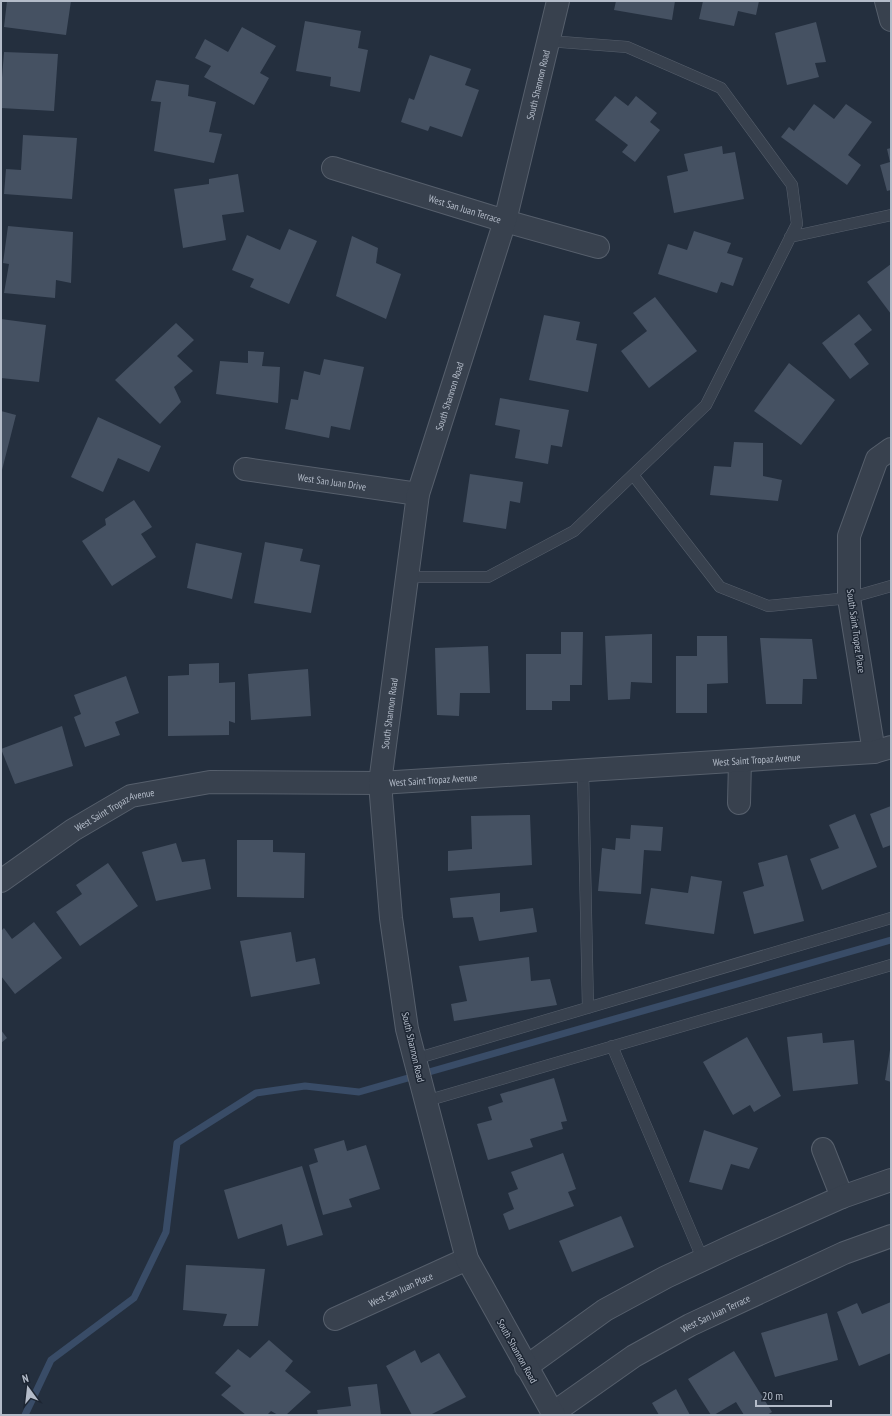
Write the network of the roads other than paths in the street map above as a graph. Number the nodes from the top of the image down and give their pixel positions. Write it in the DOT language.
graph roads {
  1 [pos="558,1"];
  2 [pos="886,1"];
  3 [pos="891,20"];
  4 [pos="548,41"];
  5 [pos="333,168"];
  6 [pos="891,215"];
  7 [pos="505,220"];
  8 [pos="790,237"];
  9 [pos="598,247"];
  10 [pos="891,449"];
  11 [pos="245,469"];
  12 [pos="633,475"];
  13 [pos="418,494"];
  14 [pos="407,577"];
  15 [pos="891,586"];
  16 [pos="849,598"];
  17 [pos="882,750"];
  18 [pos="740,761"];
  19 [pos="583,770"];
  20 [pos="380,783"];
  21 [pos="739,803"];
  22 [pos="1,881"];
  23 [pos="891,918"];
  24 [pos="891,965"];
  25 [pos="588,1008"];
  26 [pos="612,1046"];
  27 [pos="415,1059"];
  28 [pos="426,1101"];
  29 [pos="823,1149"];
  30 [pos="891,1180"];
  31 [pos="842,1198"];
  32 [pos="891,1236"];
  33 [pos="467,1259"];
  34 [pos="702,1260"];
  35 [pos="334,1319"];
  36 [pos="526,1367"];
  37 [pos="554,1414"];
  1 -- 4 [label="street, South Shannon Road"];
  2 -- 3 [label="street"];
  4 -- 7 [label="street, South Shannon Road"];
  4 -- 8 [label="lane"];
  5 -- 7 [label="street, West San Juan Terrace"];
  6 -- 8 [label="lane"];
  7 -- 9 [label="street, West San Juan Terrace"];
  7 -- 13 [label="street, South Shannon Road"];
  8 -- 12 [label="lane"];
  10 -- 16 [label="street, South Saint Tropez Place"];
  11 -- 13 [label="street, West San Juan Drive"];
  12 -- 14 [label="lane"];
  12 -- 16 [label="lane"];
  13 -- 14 [label="street, South Shannon Road"];
  14 -- 20 [label="street, South Shannon Road"];
  15 -- 16 [label="lane"];
  16 -- 17 [label="street, South Saint Tropez Place"];
  17 -- 18 [label="street, West Saint Tropaz Avenue"];
  18 -- 19 [label="street, West Saint Tropaz Avenue"];
  18 -- 21 [label="street"];
  19 -- 20 [label="street, West Saint Tropaz Avenue"];
  19 -- 25 [label="lane"];
  20 -- 22 [label="street, West Saint Tropaz Avenue"];
  20 -- 27 [label="street, South Shannon Road"];
  23 -- 25 [label="lane"];
  24 -- 26 [label="lane"];
  25 -- 27 [label="lane"];
  26 -- 28 [label="lane"];
  26 -- 34 [label="lane"];
  27 -- 28 [label="street, South Shannon Road"];
  28 -- 33 [label="street, South Shannon Road"];
  29 -- 31 [label="street"];
  30 -- 31 [label="street"];
  31 -- 34 [label="street"];
  32 -- 37 [label="street, West San Juan Terrace"];
  33 -- 35 [label="street, West San Juan Place"];
  33 -- 36 [label="street, South Shannon Road"];
  34 -- 36 [label="street"];
  36 -- 37 [label="street, South Shannon Road"];
}
